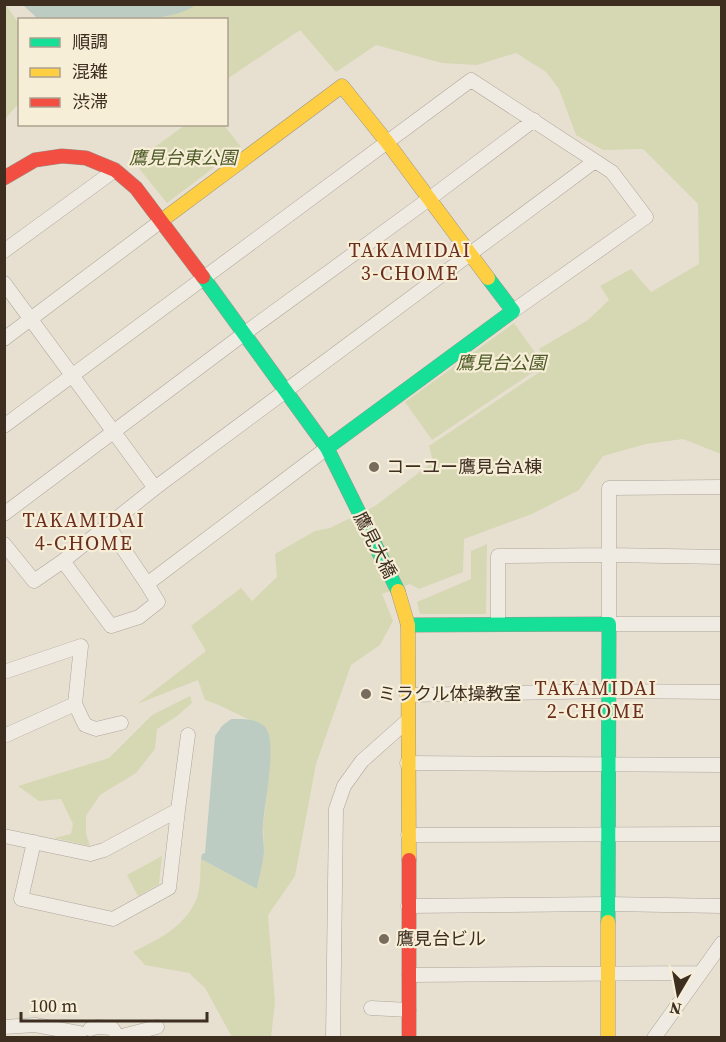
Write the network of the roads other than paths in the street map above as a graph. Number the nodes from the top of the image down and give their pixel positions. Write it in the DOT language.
graph roads {
  1 [pos="534,120"];
  2 [pos="387,142"];
  3 [pos="595,161"];
  4 [pos="115,170"];
  5 [pos="4,178"];
  6 [pos="429,199"];
  7 [pos="161,221"];
  8 [pos="4,251"];
  9 [pos="470,254"];
  10 [pos="203,278"];
  11 [pos="4,284"];
  12 [pos="513,311"];
  13 [pos="32,319"];
  14 [pos="245,333"];
  15 [pos="4,339"];
  16 [pos="73,375"];
  17 [pos="286,391"];
  18 [pos="4,426"];
  19 [pos="114,432"];
  20 [pos="327,448"];
  21 [pos="722,487"];
  22 [pos="155,488"];
  23 [pos="4,514"];
  24 [pos="108,526"];
  25 [pos="4,544"];
  26 [pos="609,555"];
  27 [pos="722,557"];
  28 [pos="63,561"];
  29 [pos="147,584"];
  30 [pos="498,623"];
  31 [pos="609,624"];
  32 [pos="722,624"];
  33 [pos="408,625"];
  34 [pos="4,672"];
  35 [pos="609,691"];
  36 [pos="722,692"];
  37 [pos="407,695"];
  38 [pos="75,704"];
  39 [pos="407,721"];
  40 [pos="122,723"];
  41 [pos="188,735"];
  42 [pos="4,736"];
  43 [pos="407,763"];
  44 [pos="609,764"];
  45 [pos="722,765"];
  46 [pos="178,810"];
  47 [pos="608,834"];
  48 [pos="722,834"];
  49 [pos="408,835"];
  50 [pos="4,836"];
  51 [pos="34,842"];
  52 [pos="608,904"];
  53 [pos="408,906"];
  54 [pos="722,906"];
  55 [pos="722,943"];
  56 [pos="608,973"];
  57 [pos="700,974"];
  58 [pos="409,975"];
  59 [pos="372,1008"];
  60 [pos="409,1010"];
  61 [pos="4,1027"];
  62 [pos="157,1027"];
  63 [pos="85,1033"];
  64 [pos="333,1038"];
  65 [pos="409,1038"];
  66 [pos="608,1038"];
  67 [pos="654,1038"];
  1 -- 2 [label="street"];
  1 -- 3 [label="street"];
  1 -- 6 [label="street"];
  2 -- 6 [label="street"];
  2 -- 7 [label="street"];
  2 -- 10 [label="street"];
  3 -- 9 [label="street"];
  3 -- 12 [label="street"];
  4 -- 5 [label="street, 鷹見大橋"];
  4 -- 7 [label="street, 鷹見大橋"];
  4 -- 8 [label="street"];
  6 -- 9 [label="street"];
  6 -- 14 [label="street"];
  7 -- 10 [label="street, 鷹見大橋"];
  7 -- 13 [label="street"];
  9 -- 12 [label="street"];
  9 -- 17 [label="street"];
  10 -- 14 [label="street, 鷹見大橋"];
  10 -- 16 [label="street"];
  11 -- 13 [label="street"];
  12 -- 20 [label="street"];
  13 -- 15 [label="street"];
  13 -- 16 [label="street"];
  14 -- 17 [label="street, 鷹見大橋"];
  14 -- 19 [label="street"];
  16 -- 18 [label="street"];
  16 -- 19 [label="street"];
  17 -- 20 [label="street, 鷹見大橋"];
  17 -- 22 [label="street"];
  19 -- 22 [label="street"];
  19 -- 23 [label="street"];
  20 -- 29 [label="street"];
  20 -- 33 [label="street, 鷹見大橋"];
  21 -- 26 [label="street"];
  22 -- 24 [label="street"];
  24 -- 28 [label="street"];
  24 -- 29 [label="street"];
  25 -- 28 [label="street"];
  26 -- 27 [label="street"];
  26 -- 30 [label="street"];
  26 -- 31 [label="street"];
  28 -- 29 [label="street"];
  30 -- 31 [label="street"];
  30 -- 33 [label="street"];
  31 -- 32 [label="street"];
  31 -- 35 [label="street"];
  33 -- 37 [label="street, 鷹見大橋"];
  34 -- 38 [label="street"];
  35 -- 36 [label="street"];
  35 -- 37 [label="street"];
  35 -- 44 [label="street"];
  37 -- 39 [label="street, 鷹見大橋"];
  38 -- 40 [label="street"];
  38 -- 42 [label="street"];
  39 -- 43 [label="street, 鷹見大橋"];
  39 -- 64 [label="street"];
  41 -- 46 [label="street"];
  43 -- 44 [label="street"];
  43 -- 49 [label="street, 鷹見大橋"];
  44 -- 45 [label="street"];
  44 -- 47 [label="street"];
  46 -- 51 [label="street"];
  46 -- 51 [label="street"];
  47 -- 48 [label="street"];
  47 -- 49 [label="street"];
  47 -- 52 [label="street"];
  49 -- 53 [label="street, 鷹見大橋"];
  50 -- 51 [label="street"];
  52 -- 53 [label="street"];
  52 -- 54 [label="street"];
  52 -- 56 [label="street"];
  53 -- 58 [label="street, 鷹見大橋"];
  55 -- 57 [label="street"];
  56 -- 57 [label="street"];
  56 -- 58 [label="street"];
  56 -- 66 [label="street"];
  57 -- 67 [label="street"];
  58 -- 60 [label="street, 鷹見大橋"];
  59 -- 60 [label="street"];
  60 -- 65 [label="street, 鷹見大橋"];
  61 -- 63 [label="street"];
  62 -- 63 [label="street"];
}
